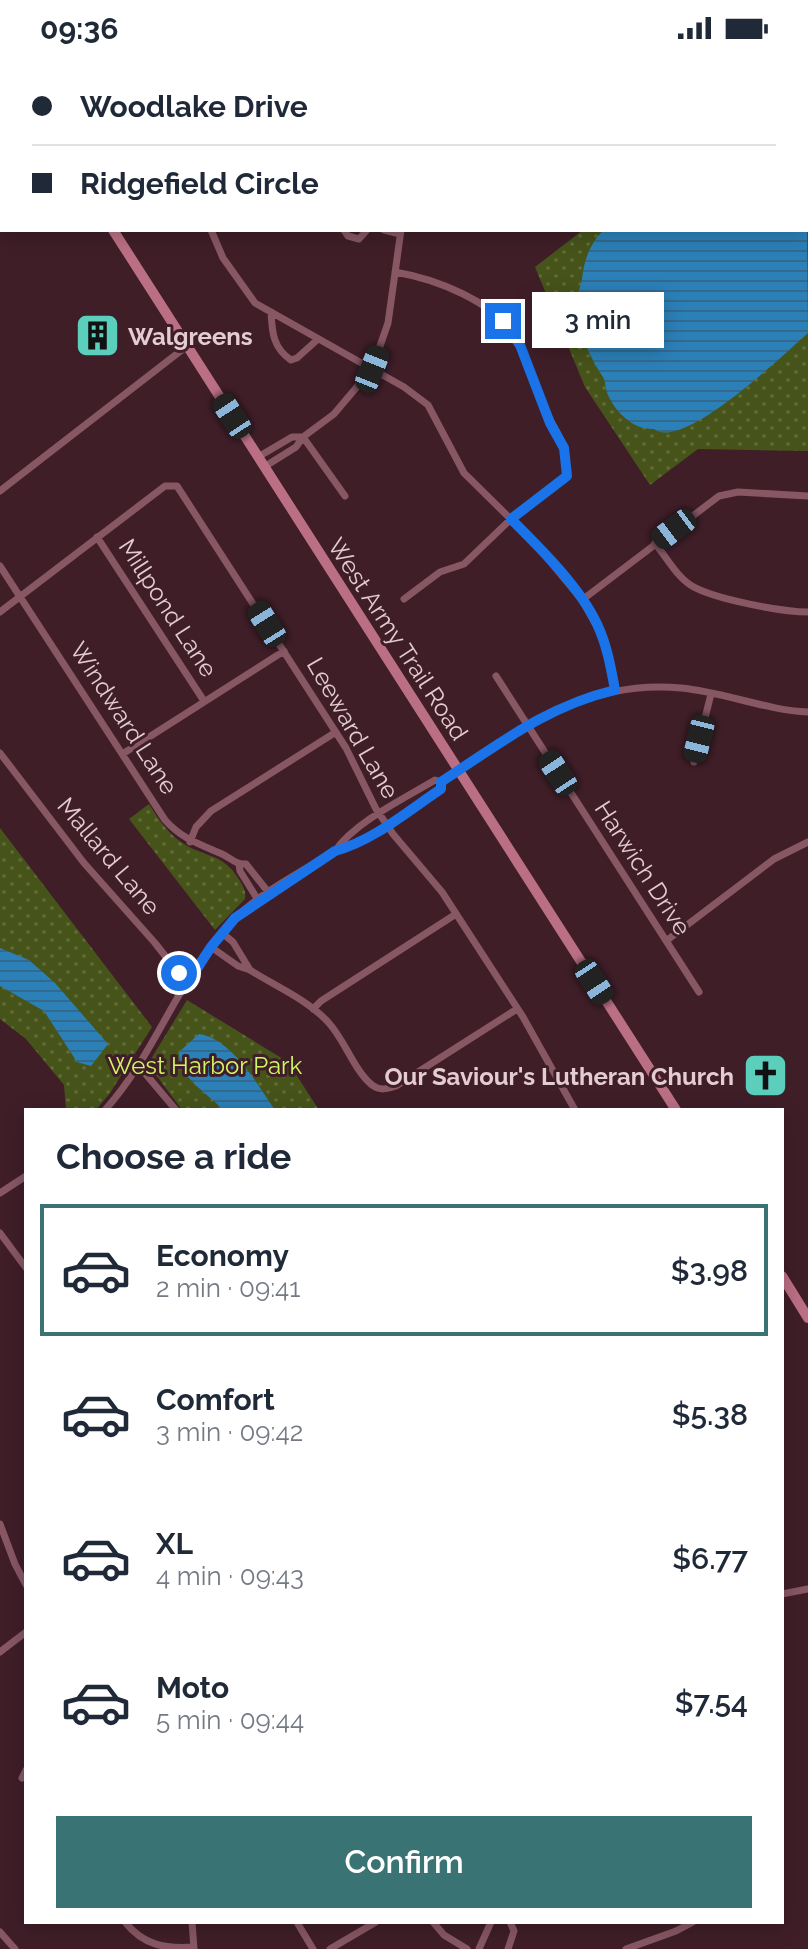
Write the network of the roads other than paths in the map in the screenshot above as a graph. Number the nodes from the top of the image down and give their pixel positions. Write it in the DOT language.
graph roads {
  1 [pos="114,232"];
  2 [pos="212,232"];
  3 [pos="345,232"];
  4 [pos="365,232"];
  5 [pos="401,232"];
  6 [pos="395,272"];
  7 [pos="271,312"];
  8 [pos="317,340"];
  9 [pos="187,346"];
  10 [pos="372,369"];
  11 [pos="303,437"];
  12 [pos="261,462"];
  13 [pos="0,491"];
  14 [pos="345,496"];
  15 [pos="808,496"];
  16 [pos="511,519"];
  17 [pos="97,537"];
  18 [pos="655,543"];
  19 [pos="0,566"];
  20 [pos="22,596"];
  21 [pos="404,599"];
  22 [pos="582,600"];
  23 [pos="0,612"];
  24 [pos="808,612"];
  25 [pos="284,651"];
  26 [pos="496,676"];
  27 [pos="615,690"];
  28 [pos="711,694"];
  29 [pos="204,701"];
  30 [pos="808,712"];
  31 [pos="528,725"];
  32 [pos="336,732"];
  33 [pos="0,753"];
  34 [pos="124,753"];
  35 [pos="694,762"];
  36 [pos="459,771"];
  37 [pos="441,782"];
  38 [pos="380,814"];
  39 [pos="387,825"];
  40 [pos="190,842"];
  41 [pos="808,842"];
  42 [pos="335,851"];
  43 [pos="239,864"];
  44 [pos="269,893"];
  45 [pos="258,900"];
  46 [pos="456,914"];
  47 [pos="222,933"];
  48 [pos="666,941"];
  49 [pos="211,947"];
  50 [pos="250,970"];
  51 [pos="187,984"];
  52 [pos="699,992"];
  53 [pos="313,1009"];
  54 [pos="517,1009"];
  55 [pos="138,1065"];
  56 [pos="106,1108"];
  57 [pos="174,1108"];
  58 [pos="574,1108"];
  59 [pos="675,1108"];
  60 [pos="24,1177"];
  61 [pos="0,1193"];
  62 [pos="0,1233"];
  63 [pos="24,1265"];
  64 [pos="784,1279"];
  65 [pos="808,1318"];
  66 [pos="0,1524"];
  67 [pos="24,1581"];
  68 [pos="808,1589"];
  69 [pos="784,1594"];
  70 [pos="24,1634"];
  71 [pos="0,1652"];
  72 [pos="127,1924"];
  73 [pos="192,1924"];
  74 [pos="298,1924"];
  75 [pos="373,1924"];
  76 [pos="435,1924"];
  77 [pos="490,1924"];
  78 [pos="511,1924"];
  79 [pos="689,1924"];
  80 [pos="0,1932"];
  81 [pos="193,1948"];
  82 [pos="15,1949"];
  83 [pos="313,1949"];
  84 [pos="330,1949"];
  85 [pos="467,1949"];
  86 [pos="479,1949"];
  87 [pos="508,1949"];
  88 [pos="626,1949"];
  1 -- 9 [label="main road, West Army Trail Road"];
  2 -- 7 [label="street"];
  3 -- 4 [label="street"];
  5 -- 6 [label="street"];
  6 -- 10 [label="street"];
  6 -- 16 [label="street"];
  7 -- 8 [label="street"];
  7 -- 8 [label="street"];
  8 -- 10 [label="street"];
  9 -- 12 [label="main road, West Army Trail Road"];
  9 -- 13 [label="street"];
  10 -- 11 [label="street"];
  10 -- 16 [label="street"];
  11 -- 12 [label="street"];
  11 -- 14 [label="street"];
  12 -- 36 [label="main road, West Army Trail Road"];
  15 -- 18 [label="street"];
  16 -- 21 [label="street"];
  16 -- 22 [label="street"];
  17 -- 20 [label="street, Leeward Lane"];
  17 -- 25 [label="street, Leeward Lane"];
  17 -- 29 [label="street, Millpond Lane"];
  18 -- 22 [label="street"];
  18 -- 24 [label="street"];
  19 -- 20 [label="street, Windward Lane"];
  20 -- 23 [label="street"];
  20 -- 34 [label="street, Windward Lane"];
  22 -- 27 [label="street"];
  25 -- 29 [label="street"];
  25 -- 32 [label="street, Leeward Lane"];
  26 -- 31 [label="street, Harwich Drive"];
  27 -- 28 [label="street"];
  27 -- 31 [label="street"];
  28 -- 30 [label="street"];
  28 -- 35 [label="street"];
  29 -- 34 [label="street"];
  31 -- 36 [label="street"];
  31 -- 48 [label="street, Harwich Drive"];
  32 -- 38 [label="street, Leeward Lane"];
  32 -- 40 [label="street"];
  33 -- 51 [label="street, Mallard Lane"];
  34 -- 40 [label="street, Windward Lane"];
  36 -- 37 [label="street"];
  36 -- 59 [label="main road, West Army Trail Road"];
  37 -- 38 [label="street"];
  37 -- 39 [label="street"];
  38 -- 39 [label="street, Leeward Lane"];
  38 -- 42 [label="street"];
  39 -- 42 [label="street"];
  39 -- 46 [label="street, Leeward Lane"];
  40 -- 43 [label="street, Windward Lane"];
  41 -- 48 [label="street"];
  42 -- 44 [label="street"];
  43 -- 44 [label="street, Windward Lane"];
  43 -- 45 [label="street"];
  44 -- 45 [label="street"];
  45 -- 47 [label="street"];
  46 -- 53 [label="street"];
  46 -- 54 [label="street, Leeward Lane"];
  47 -- 49 [label="street"];
  47 -- 50 [label="street"];
  48 -- 52 [label="street, Harwich Drive"];
  49 -- 50 [label="street"];
  49 -- 51 [label="street"];
  50 -- 53 [label="street"];
  51 -- 55 [label="street"];
  53 -- 54 [label="street"];
  54 -- 58 [label="street, Leeward Lane"];
  55 -- 56 [label="street"];
  55 -- 57 [label="street"];
  60 -- 61 [label="street"];
  62 -- 63 [label="street"];
  64 -- 65 [label="main road"];
  66 -- 67 [label="street"];
  68 -- 69 [label="street"];
  70 -- 71 [label="street"];
  72 -- 81 [label="street"];
  73 -- 81 [label="street"];
  74 -- 83 [label="street"];
  75 -- 84 [label="street"];
  76 -- 85 [label="street"];
  77 -- 86 [label="street"];
  78 -- 87 [label="street"];
  79 -- 88 [label="street"];
  80 -- 82 [label="street"];
}
